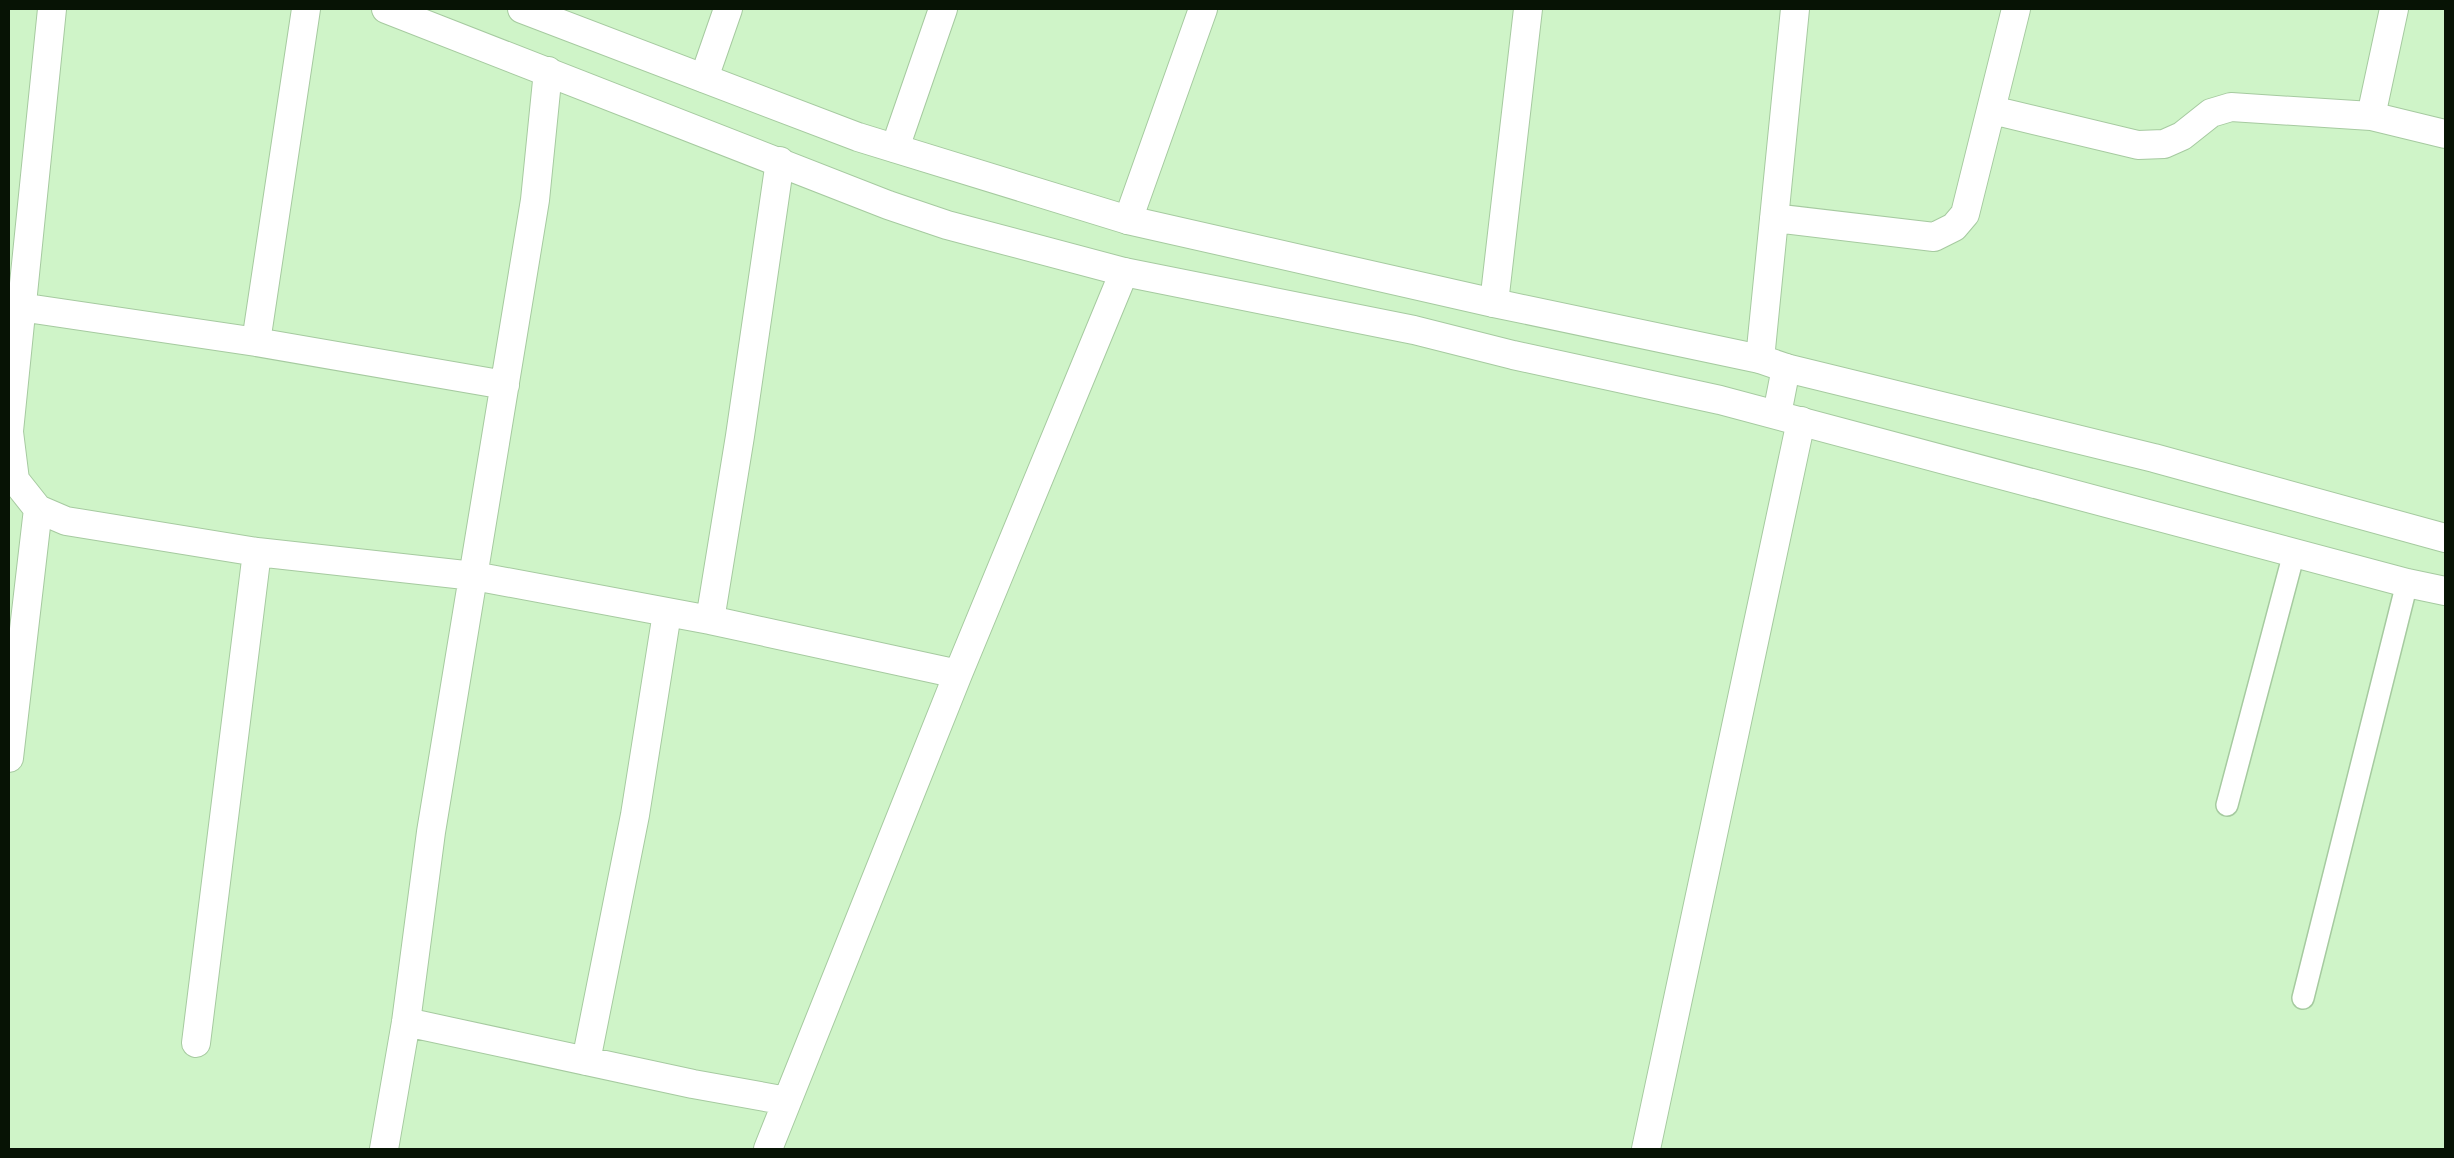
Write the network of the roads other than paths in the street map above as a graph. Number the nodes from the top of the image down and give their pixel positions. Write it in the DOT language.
graph roads {
  1 [pos="52,9"];
  2 [pos="306,9"];
  3 [pos="386,9"];
  4 [pos="522,9"];
  5 [pos="728,9"];
  6 [pos="943,9"];
  7 [pos="1203,9"];
  8 [pos="1528,9"];
  9 [pos="1795,9"];
  10 [pos="2016,9"];
  11 [pos="2394,9"];
  12 [pos="548,71"];
  13 [pos="704,78"];
  14 [pos="1992,110"];
  15 [pos="2371,116"];
  16 [pos="2445,134"];
  17 [pos="895,148"];
  18 [pos="780,161"];
  19 [pos="1774,218"];
  20 [pos="1128,220"];
  21 [pos="1124,272"];
  22 [pos="1494,303"];
  23 [pos="20,308"];
  24 [pos="256,342"];
  25 [pos="1760,359"];
  26 [pos="1786,368"];
  27 [pos="505,385"];
  28 [pos="1789,418"];
  29 [pos="9,432"];
  30 [pos="38,509"];
  31 [pos="2445,538"];
  32 [pos="257,552"];
  33 [pos="2294,553"];
  34 [pos="474,576"];
  35 [pos="2407,583"];
  36 [pos="2445,591"];
  37 [pos="667,613"];
  38 [pos="710,620"];
  39 [pos="958,674"];
  40 [pos="10,745"];
  41 [pos="2226,805"];
  42 [pos="2303,998"];
  43 [pos="406,1022"];
  44 [pos="196,1043"];
  45 [pos="586,1061"];
  46 [pos="788,1100"];
  47 [pos="384,1149"];
  48 [pos="768,1149"];
  49 [pos="1646,1149"];
  1 -- 23 [label="street"];
  2 -- 24 [label="street"];
  3 -- 12 [label="street"];
  4 -- 13 [label="street"];
  5 -- 13 [label="street"];
  6 -- 17 [label="street"];
  7 -- 20 [label="street"];
  8 -- 22 [label="street"];
  9 -- 19 [label="street"];
  10 -- 14 [label="street"];
  11 -- 15 [label="street"];
  12 -- 18 [label="street"];
  12 -- 27 [label="street"];
  13 -- 17 [label="street"];
  14 -- 15 [label="street"];
  14 -- 19 [label="street"];
  15 -- 16 [label="street"];
  17 -- 20 [label="street"];
  18 -- 21 [label="street"];
  18 -- 38 [label="street"];
  19 -- 25 [label="street"];
  20 -- 22 [label="street"];
  21 -- 28 [label="street"];
  21 -- 39 [label="street"];
  22 -- 25 [label="street"];
  23 -- 24 [label="street"];
  23 -- 29 [label="street"];
  24 -- 27 [label="street"];
  25 -- 26 [label="street"];
  26 -- 28 [label="street"];
  26 -- 31 [label="street"];
  27 -- 34 [label="street"];
  28 -- 33 [label="street"];
  28 -- 49 [label="street"];
  29 -- 30 [label="street"];
  30 -- 32 [label="street"];
  30 -- 40 [label="street"];
  32 -- 34 [label="street"];
  32 -- 44 [label="street"];
  33 -- 35 [label="street"];
  33 -- 41 [label="lane"];
  34 -- 37 [label="street"];
  34 -- 43 [label="street"];
  35 -- 36 [label="street"];
  35 -- 42 [label="lane"];
  37 -- 38 [label="street"];
  37 -- 45 [label="street"];
  38 -- 39 [label="street"];
  39 -- 46 [label="street"];
  43 -- 45 [label="street"];
  43 -- 47 [label="street"];
  45 -- 46 [label="street"];
  46 -- 48 [label="street"];
}
